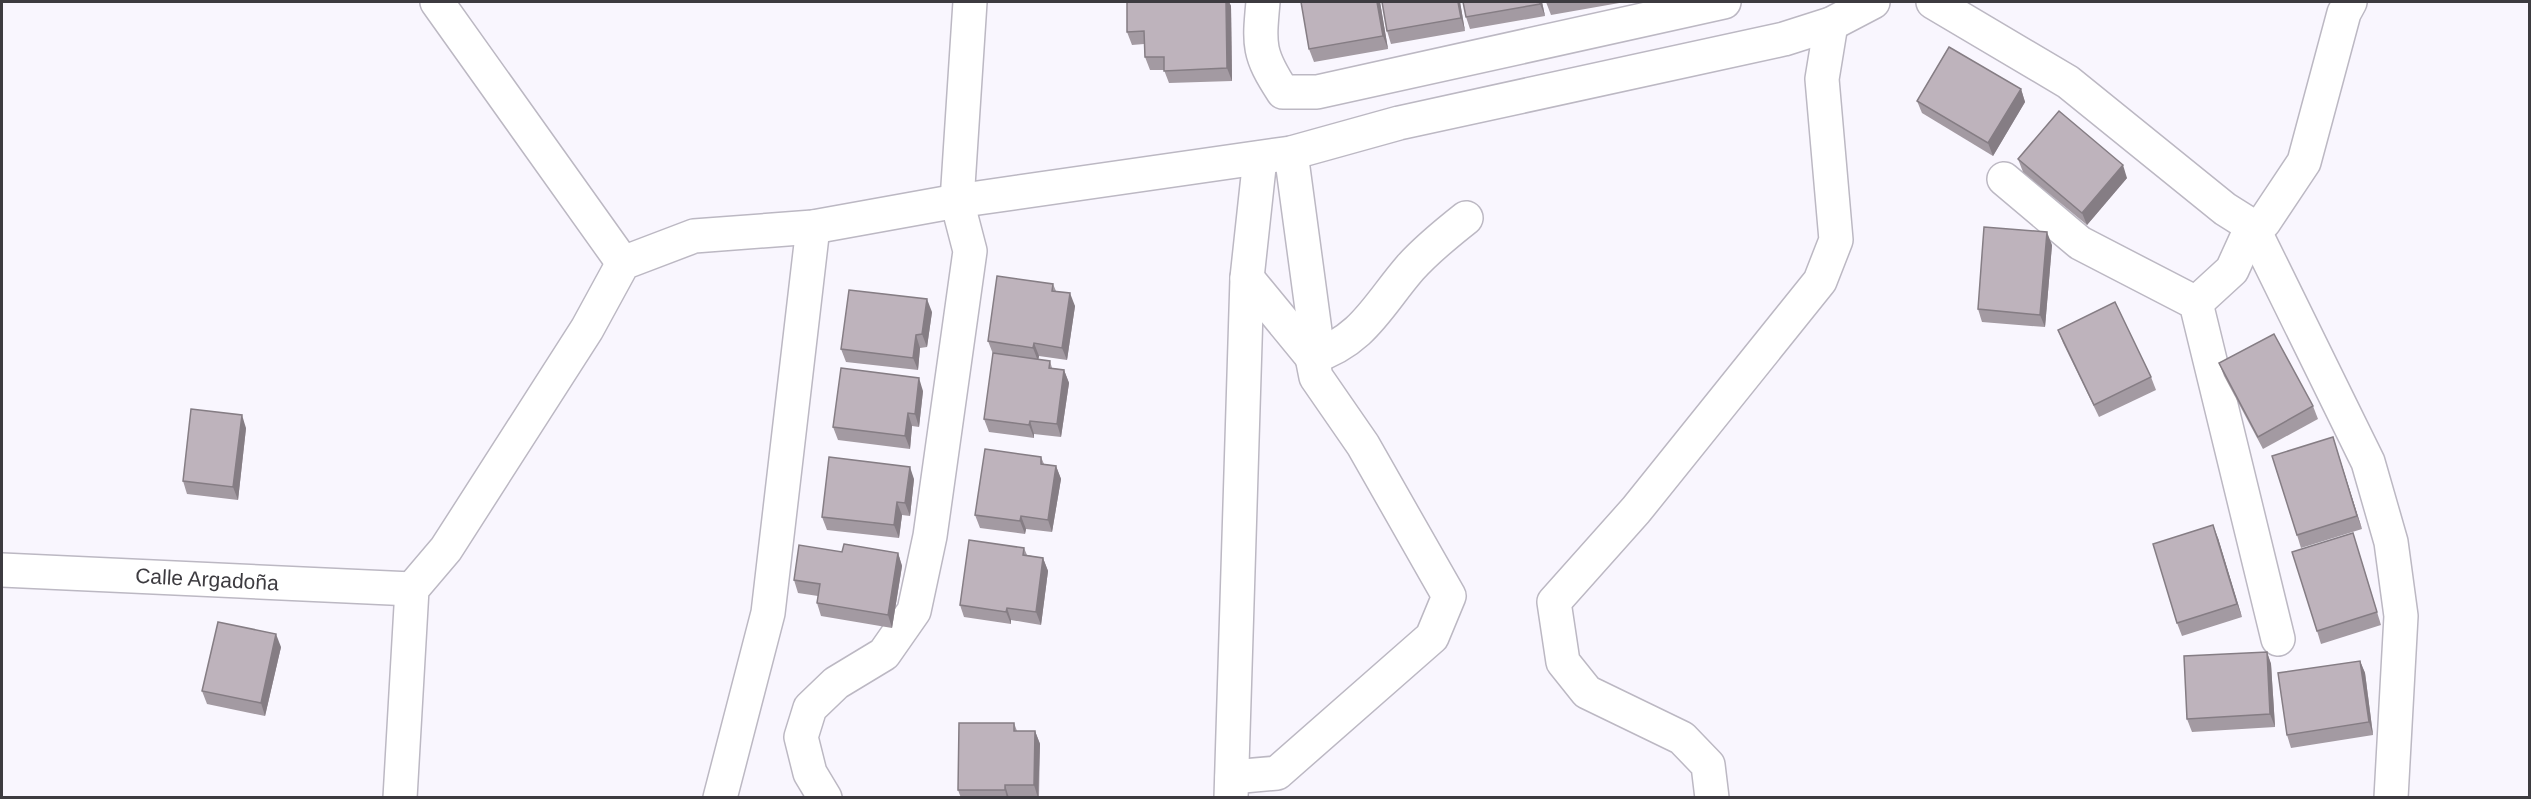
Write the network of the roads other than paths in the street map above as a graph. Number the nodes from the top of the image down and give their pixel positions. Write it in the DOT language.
graph roads {
  1 [pos="437,2"];
  2 [pos="970,2"];
  3 [pos="1263,2"];
  4 [pos="1724,2"];
  5 [pos="1872,2"];
  6 [pos="1934,2"];
  7 [pos="2350,2"];
  8 [pos="1831,24"];
  9 [pos="1291,153"];
  10 [pos="1260,158"];
  11 [pos="2004,179"];
  12 [pos="957,201"];
  13 [pos="1467,218"];
  14 [pos="2252,226"];
  15 [pos="813,227"];
  16 [pos="623,263"];
  17 [pos="1248,278"];
  18 [pos="2196,303"];
  19 [pos="1312,357"];
  20 [pos="2,570"];
  21 [pos="412,589"];
  22 [pos="2278,639"];
  23 [pos="1232,788"];
  24 [pos="400,798"];
  25 [pos="720,798"];
  26 [pos="825,798"];
  27 [pos="1712,798"];
  28 [pos="2391,798"];
  1 -- 16 [label="street"];
  2 -- 12 [label="street"];
  3 -- 4 [label="street"];
  5 -- 8 [label="street"];
  6 -- 14 [label="street"];
  7 -- 14 [label="street"];
  8 -- 9 [label="street"];
  8 -- 27 [label="street"];
  9 -- 10 [label="street"];
  9 -- 19 [label="street"];
  10 -- 12 [label="street"];
  10 -- 17 [label="street"];
  11 -- 18 [label="street"];
  12 -- 15 [label="street"];
  12 -- 26 [label="street"];
  13 -- 19 [label="street"];
  14 -- 18 [label="street"];
  14 -- 28 [label="street"];
  15 -- 16 [label="street"];
  15 -- 25 [label="street"];
  16 -- 21 [label="street"];
  17 -- 19 [label="street"];
  17 -- 23 [label="street"];
  18 -- 22 [label="street"];
  19 -- 23 [label="street"];
  20 -- 21 [label="street, Calle Argadoña"];
  21 -- 24 [label="street"];
}
